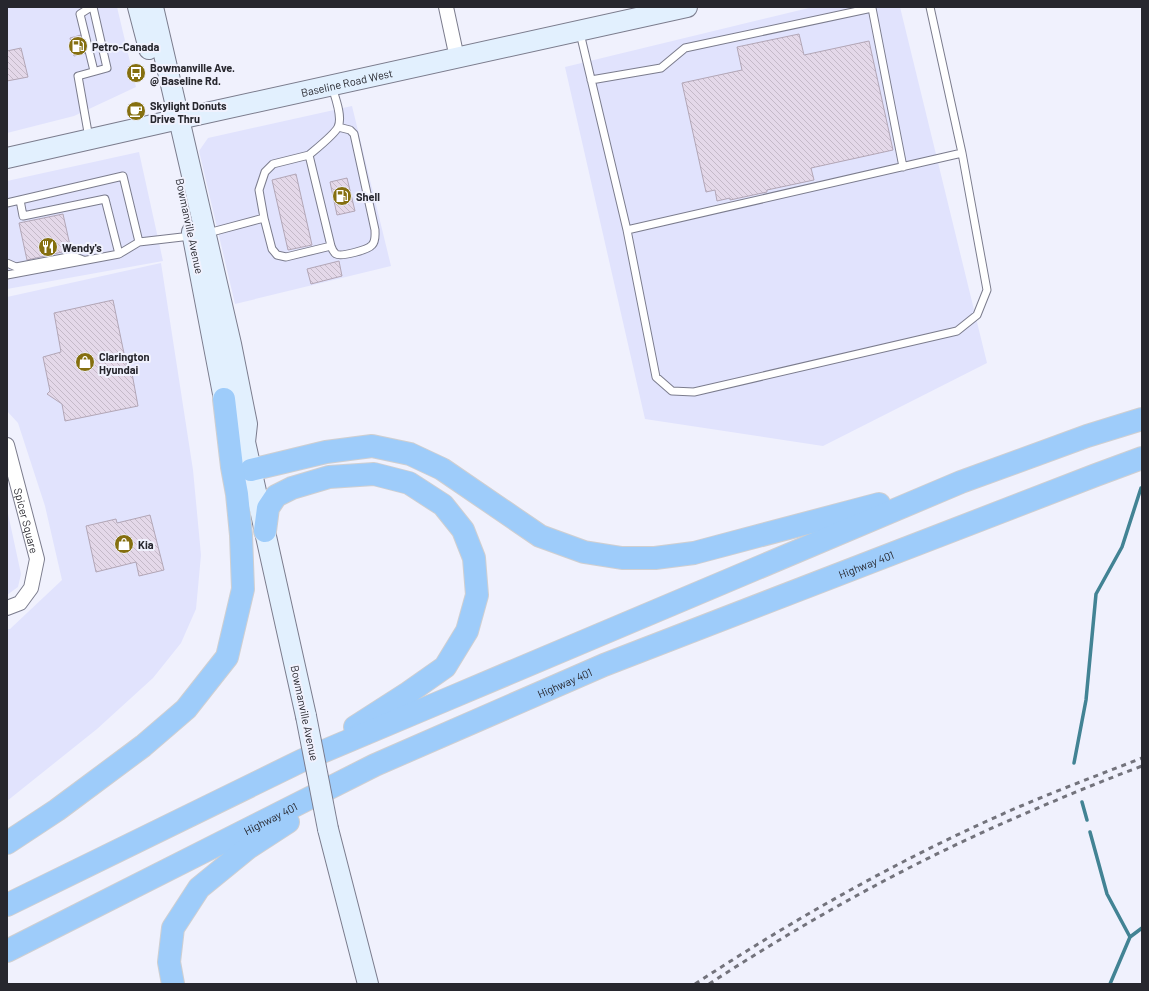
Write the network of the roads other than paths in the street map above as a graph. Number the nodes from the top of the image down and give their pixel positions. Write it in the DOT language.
graph roads {
  1 [pos="92,7"];
  2 [pos="138,7"];
  3 [pos="153,7"];
  4 [pos="446,7"];
  5 [pos="687,7"];
  6 [pos="930,7"];
  7 [pos="579,30"];
  8 [pos="457,58"];
  9 [pos="94,71"];
  10 [pos="591,80"];
  11 [pos="332,85"];
  12 [pos="173,120"];
  13 [pos="338,127"];
  14 [pos="89,140"];
  15 [pos="962,154"];
  16 [pos="309,155"];
  17 [pos="7,158"];
  18 [pos="903,167"];
  19 [pos="20,200"];
  20 [pos="7,203"];
  21 [pos="264,218"];
  22 [pos="627,230"];
  23 [pos="199,235"];
  24 [pos="140,242"];
  25 [pos="331,246"];
  26 [pos="119,254"];
  27 [pos="83,260"];
  28 [pos="7,263"];
  29 [pos="7,275"];
  30 [pos="224,399"];
  31 [pos="1142,419"];
  32 [pos="245,442"];
  33 [pos="7,445"];
  34 [pos="1142,458"];
  35 [pos="251,470"];
  36 [pos="961,482"];
  37 [pos="265,531"];
  38 [pos="7,608"];
  39 [pos="303,760"];
  40 [pos="375,765"];
  41 [pos="7,843"];
  42 [pos="7,905"];
  43 [pos="7,951"];
  44 [pos="173,984"];
  45 [pos="368,984"];
  1 -- 9 [label="lane"];
  1 -- 9 [label="lane"];
  2 -- 12 [label="main road, Bowmanville Avenue"];
  3 -- 12 [label="main road, Bowmanville Avenue"];
  4 -- 8 [label="street"];
  5 -- 7 [label="main road, Baseline Road West"];
  6 -- 15 [label="lane"];
  7 -- 8 [label="main road, Baseline Road West"];
  7 -- 10 [label="lane"];
  8 -- 11 [label="main road, Baseline Road West"];
  9 -- 14 [label="lane"];
  10 -- 18 [label="lane"];
  10 -- 22 [label="lane"];
  11 -- 12 [label="main road, Baseline Road West"];
  11 -- 13 [label="lane"];
  12 -- 14 [label="main road, Baseline Road West"];
  12 -- 23 [label="main road, Bowmanville Avenue"];
  13 -- 16 [label="lane"];
  13 -- 25 [label="lane"];
  14 -- 17 [label="main road, Baseline Road West"];
  15 -- 18 [label="lane"];
  15 -- 22 [label="lane"];
  16 -- 21 [label="lane"];
  16 -- 25 [label="lane"];
  18 -- 22 [label="lane"];
  19 -- 20 [label="lane"];
  19 -- 24 [label="lane"];
  19 -- 26 [label="lane"];
  21 -- 23 [label="lane"];
  21 -- 25 [label="lane"];
  23 -- 24 [label="lane"];
  23 -- 30 [label="main road, Bowmanville Avenue"];
  23 -- 32 [label="main road, Bowmanville Avenue"];
  24 -- 26 [label="lane"];
  26 -- 27 [label="lane"];
  27 -- 28 [label="lane"];
  27 -- 29 [label="lane"];
  30 -- 32 [label="main road, Bowmanville Avenue"];
  30 -- 41 [label="highway"];
  31 -- 36 [label="highway"];
  32 -- 35 [label="main road, Bowmanville Avenue"];
  33 -- 38 [label="street, Spicer Square"];
  34 -- 40 [label="highway, Highway 401"];
  35 -- 36 [label="highway"];
  35 -- 37 [label="main road, Bowmanville Avenue"];
  36 -- 39 [label="highway"];
  37 -- 39 [label="highway"];
  37 -- 45 [label="main road, Bowmanville Avenue, bridge"];
  39 -- 42 [label="highway"];
  40 -- 43 [label="highway, Highway 401"];
  40 -- 44 [label="highway"];
}
